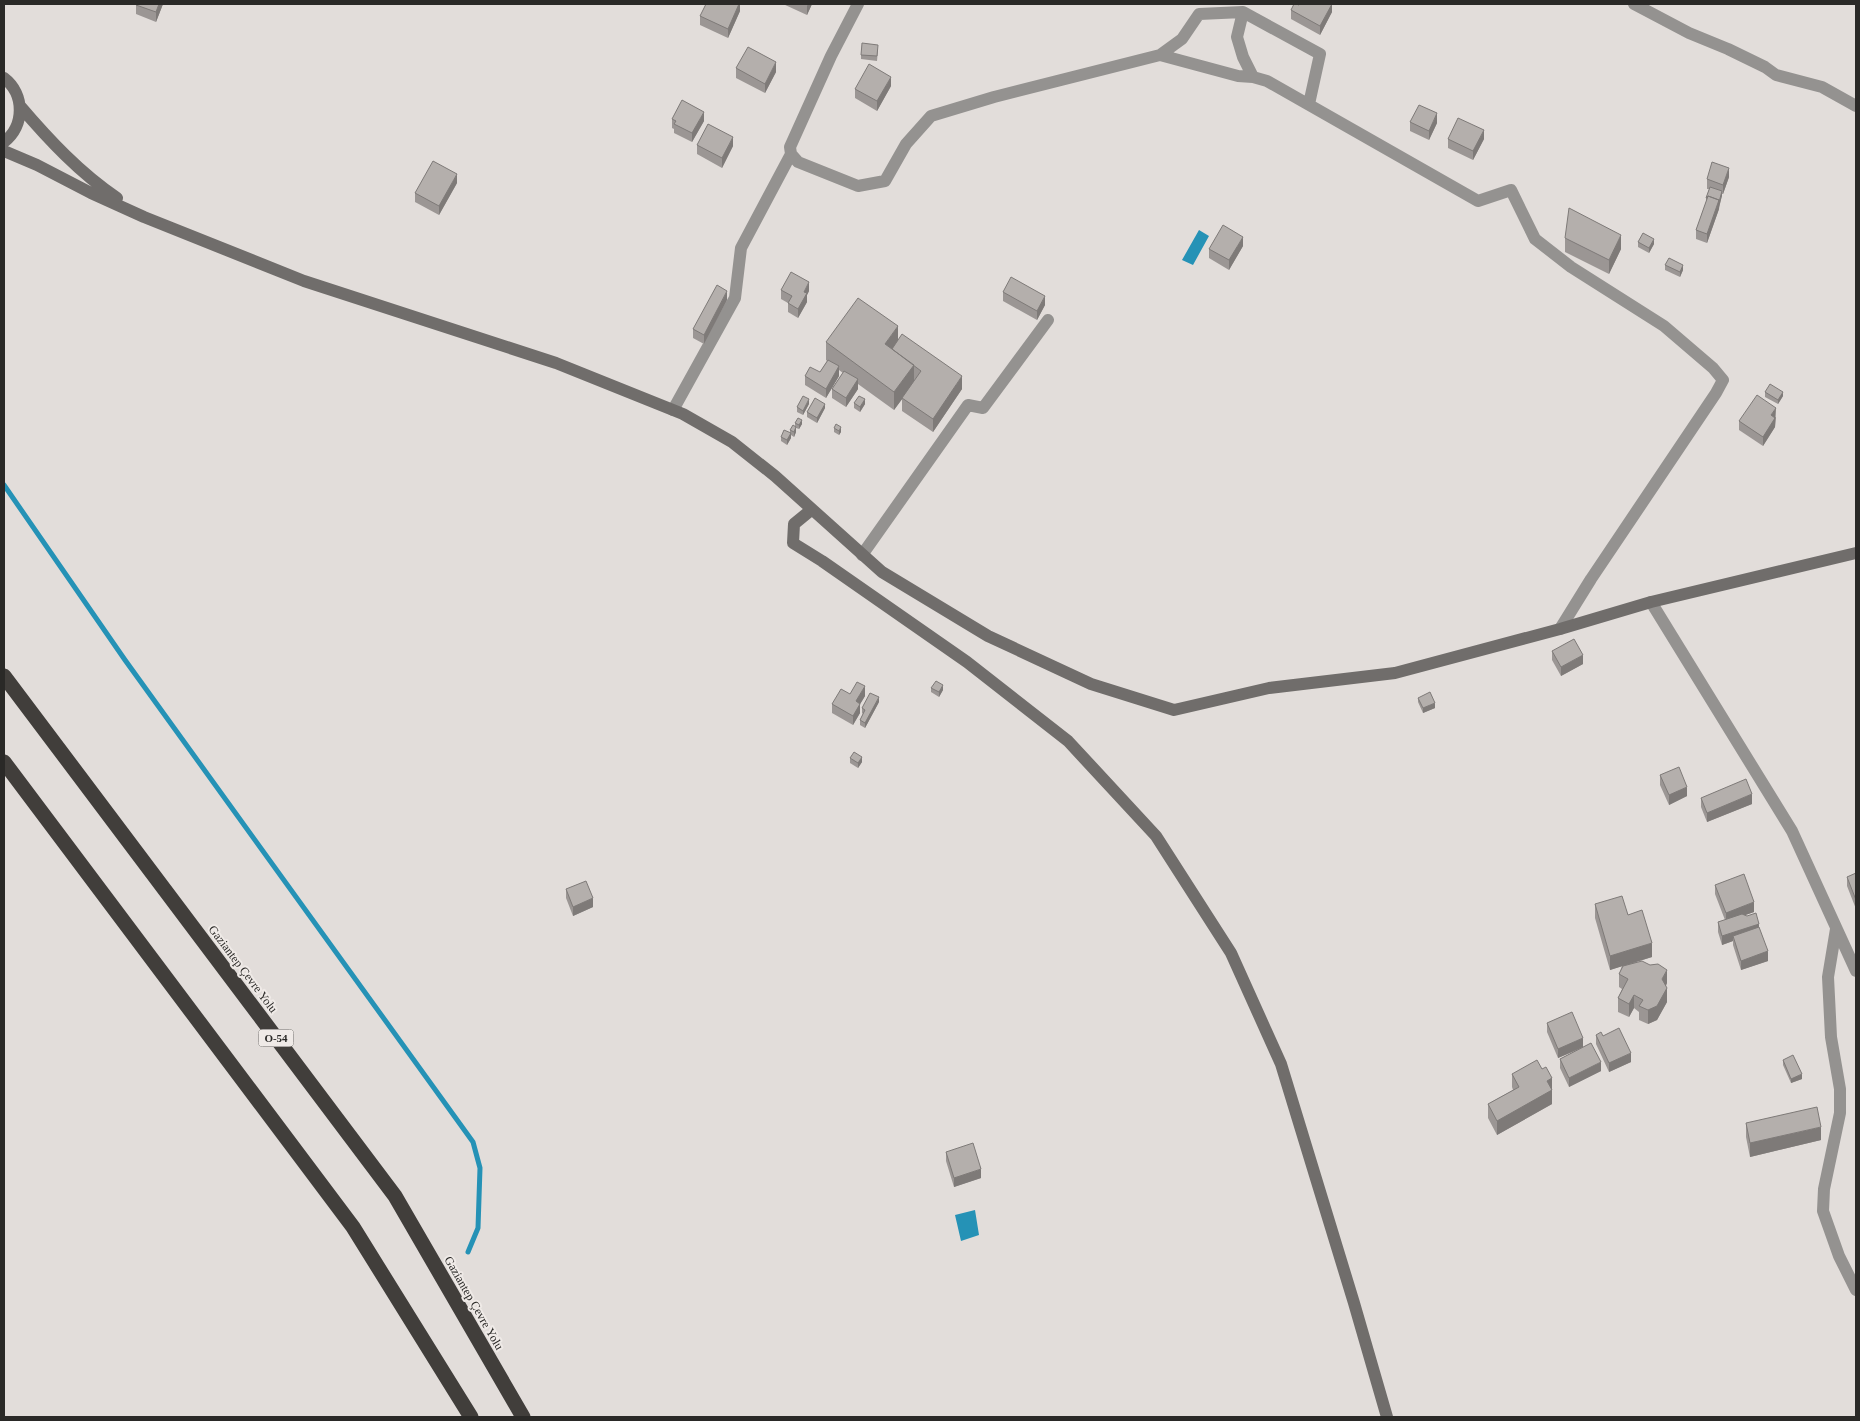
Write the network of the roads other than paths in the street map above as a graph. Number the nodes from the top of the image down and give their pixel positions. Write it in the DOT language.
graph roads {
  1 [pos="858,4"];
  2 [pos="1634,4"];
  3 [pos="1242,12"];
  4 [pos="1160,54"];
  5 [pos="1253,77"];
  6 [pos="4,78"];
  7 [pos="1309,104"];
  8 [pos="20,106"];
  9 [pos="1856,106"];
  10 [pos="4,142"];
  11 [pos="4,151"];
  12 [pos="791,154"];
  13 [pos="144,217"];
  14 [pos="1048,320"];
  15 [pos="673,410"];
  16 [pos="811,510"];
  17 [pos="1856,553"];
  18 [pos="862,555"];
  19 [pos="1652,602"];
  20 [pos="1560,629"];
  21 [pos="4,676"];
  22 [pos="4,762"];
  23 [pos="1836,930"];
  24 [pos="1856,971"];
  25 [pos="1856,1290"];
  26 [pos="471,1417"];
  27 [pos="524,1417"];
  28 [pos="1387,1417"];
  1 -- 12 [label="street"];
  2 -- 9 [label="street"];
  3 -- 4 [label="street"];
  3 -- 5 [label="street"];
  3 -- 7 [label="street"];
  4 -- 5 [label="street"];
  4 -- 12 [label="street"];
  5 -- 7 [label="street"];
  6 -- 8 [label="street"];
  7 -- 20 [label="street"];
  8 -- 10 [label="street"];
  8 -- 13 [label="street"];
  11 -- 13 [label="street"];
  12 -- 15 [label="street"];
  13 -- 15 [label="street"];
  14 -- 18 [label="street"];
  15 -- 16 [label="street"];
  16 -- 18 [label="street"];
  16 -- 28 [label="street"];
  17 -- 19 [label="street"];
  18 -- 20 [label="street"];
  19 -- 20 [label="street"];
  19 -- 23 [label="street"];
  21 -- 27 [label="highway, Gaziantep Çevre Yolu / O-54"];
  22 -- 26 [label="highway"];
  23 -- 24 [label="street"];
  23 -- 25 [label="street"];
}
